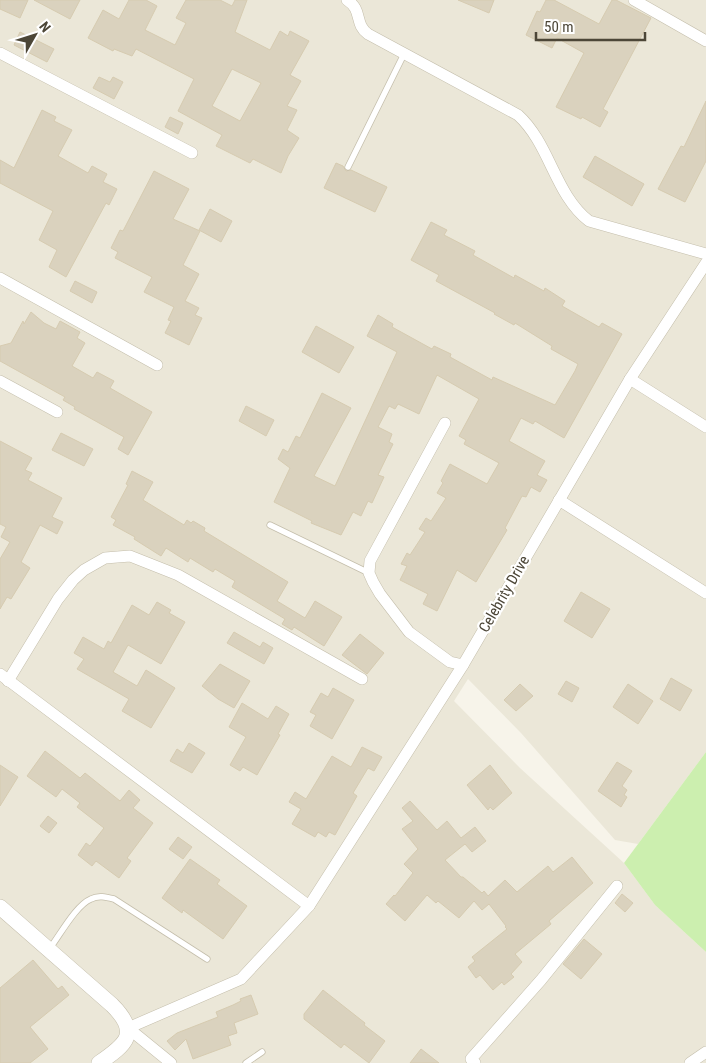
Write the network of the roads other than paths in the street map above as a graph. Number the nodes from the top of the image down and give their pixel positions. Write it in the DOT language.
graph roads {
  1 [pos="347,0"];
  2 [pos="634,0"];
  3 [pos="706,41"];
  4 [pos="0,54"];
  5 [pos="404,54"];
  6 [pos="192,152"];
  7 [pos="348,167"];
  8 [pos="706,254"];
  9 [pos="706,263"];
  10 [pos="0,278"];
  11 [pos="702,279"];
  12 [pos="157,365"];
  13 [pos="630,380"];
  14 [pos="0,381"];
  15 [pos="57,412"];
  16 [pos="446,423"];
  17 [pos="706,427"];
  18 [pos="559,500"];
  19 [pos="270,525"];
  20 [pos="369,573"];
  21 [pos="706,593"];
  22 [pos="462,664"];
  23 [pos="4,678"];
  24 [pos="362,679"];
  25 [pos="617,886"];
  26 [pos="308,906"];
  27 [pos="0,907"];
  28 [pos="49,950"];
  29 [pos="207,959"];
  30 [pos="128,1028"];
  31 [pos="262,1052"];
  32 [pos="706,1052"];
  33 [pos="99,1063"];
  34 [pos="171,1063"];
  35 [pos="246,1063"];
  36 [pos="475,1063"];
  37 [pos="690,1063"];
  1 -- 5 [label="street"];
  2 -- 3 [label="street"];
  4 -- 6 [label="street"];
  5 -- 7 [label="lane"];
  5 -- 8 [label="street"];
  9 -- 11 [label="street, Celebrity Drive"];
  10 -- 12 [label="street"];
  11 -- 13 [label="street, Celebrity Drive"];
  13 -- 17 [label="street"];
  13 -- 18 [label="street, Celebrity Drive"];
  14 -- 15 [label="street"];
  16 -- 20 [label="street"];
  18 -- 21 [label="street"];
  18 -- 22 [label="street, Celebrity Drive"];
  19 -- 20 [label="lane"];
  20 -- 22 [label="street"];
  22 -- 26 [label="street, Celebrity Drive"];
  23 -- 24 [label="street"];
  23 -- 26 [label="street"];
  25 -- 36 [label="street"];
  26 -- 30 [label="street, Celebrity Drive"];
  27 -- 28 [label="street"];
  28 -- 29 [label="lane"];
  28 -- 30 [label="street"];
  30 -- 33 [label="street"];
  30 -- 34 [label="street"];
  31 -- 35 [label="lane"];
  32 -- 37 [label="street"];
}
